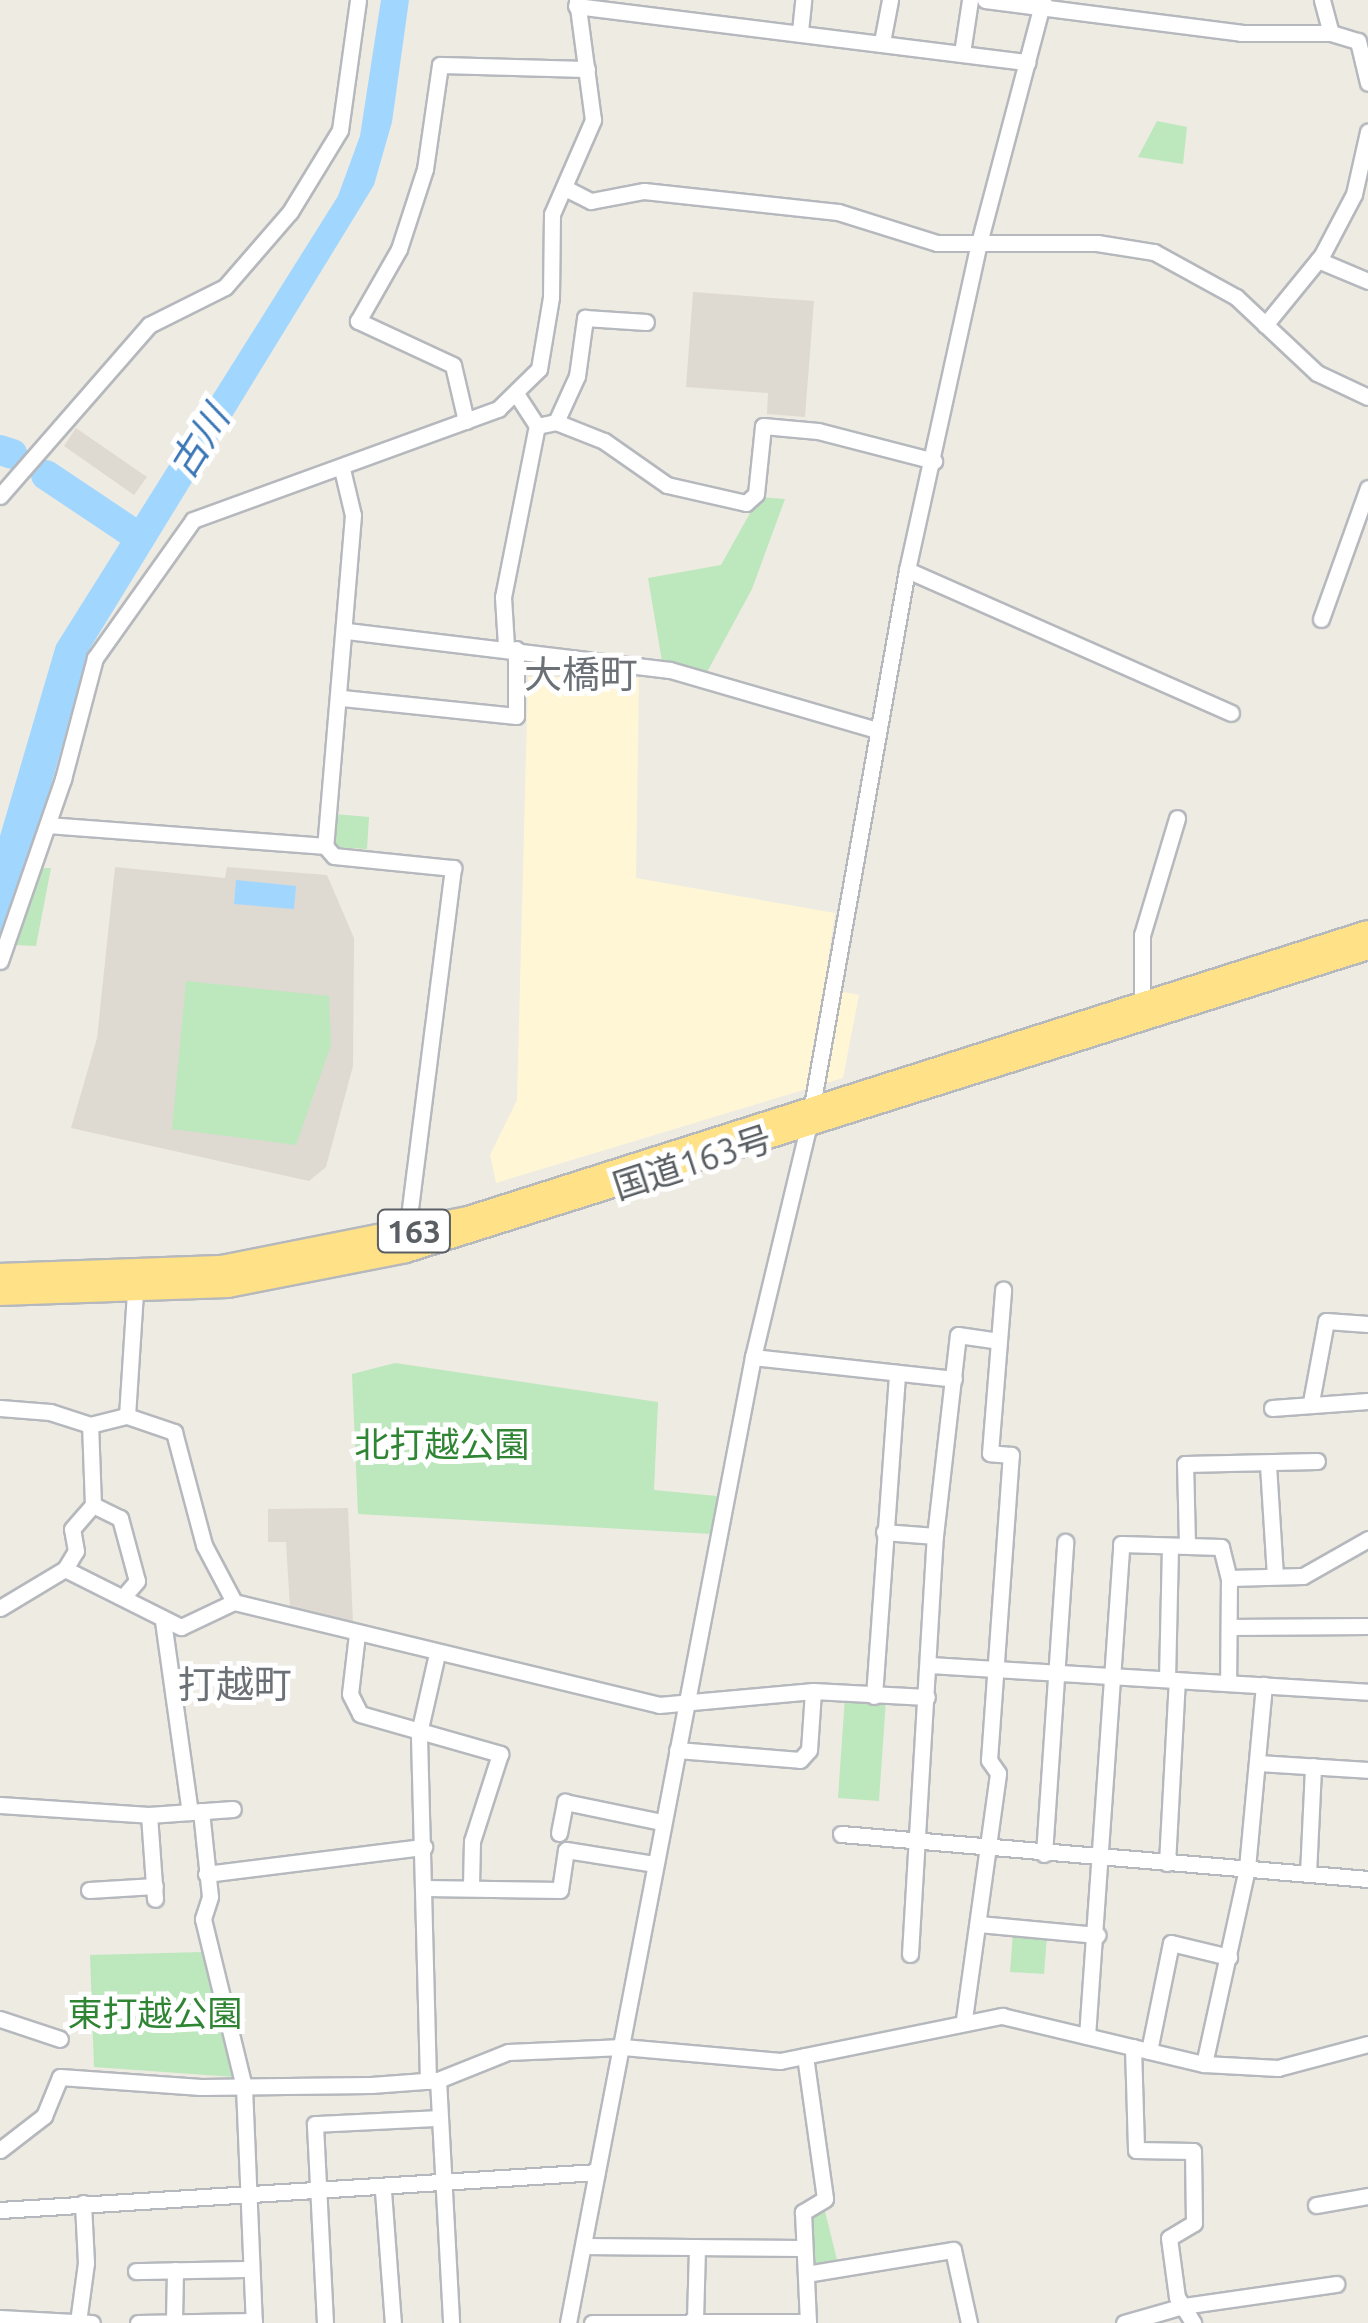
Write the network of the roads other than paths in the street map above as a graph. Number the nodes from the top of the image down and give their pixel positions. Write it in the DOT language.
graph roads {
  1 [pos="358,0"];
  2 [pos="803,0"];
  3 [pos="890,0"];
  4 [pos="970,0"];
  5 [pos="985,0"];
  6 [pos="1322,0"];
  7 [pos="576,3"];
  8 [pos="1042,4"];
  9 [pos="800,31"];
  10 [pos="1331,33"];
  11 [pos="882,42"];
  12 [pos="962,52"];
  13 [pos="1028,62"];
  14 [pos="587,70"];
  15 [pos="1367,78"];
  16 [pos="1368,132"];
  17 [pos="564,188"];
  18 [pos="1361,196"];
  19 [pos="979,243"];
  20 [pos="1318,260"];
  21 [pos="1368,281"];
  22 [pos="646,322"];
  23 [pos="1265,325"];
  24 [pos="518,395"];
  25 [pos="1368,398"];
  26 [pos="466,421"];
  27 [pos="556,422"];
  28 [pos="537,426"];
  29 [pos="934,461"];
  30 [pos="342,469"];
  31 [pos="1368,488"];
  32 [pos="0,496"];
  33 [pos="907,570"];
  34 [pos="1321,618"];
  35 [pos="347,631"];
  36 [pos="511,648"];
  37 [pos="342,698"];
  38 [pos="1231,713"];
  39 [pos="876,730"];
  40 [pos="1177,818"];
  41 [pos="48,825"];
  42 [pos="325,846"];
  43 [pos="1368,932"];
  44 [pos="1368,948"];
  45 [pos="0,962"];
  46 [pos="1142,1002"];
  47 [pos="811,1114"];
  48 [pos="406,1242"];
  49 [pos="0,1275"];
  50 [pos="1003,1290"];
  51 [pos="135,1292"];
  52 [pos="0,1294"];
  53 [pos="1368,1324"];
  54 [pos="999,1341"];
  55 [pos="754,1357"];
  56 [pos="897,1373"];
  57 [pos="954,1380"];
  58 [pos="1368,1401"];
  59 [pos="1311,1402"];
  60 [pos="0,1408"];
  61 [pos="1272,1408"];
  62 [pos="127,1416"];
  63 [pos="90,1425"];
  64 [pos="1317,1461"];
  65 [pos="1268,1465"];
  66 [pos="93,1505"];
  67 [pos="884,1532"];
  68 [pos="935,1536"];
  69 [pos="1368,1539"];
  70 [pos="1065,1542"];
  71 [pos="1178,1545"];
  72 [pos="65,1569"];
  73 [pos="1276,1576"];
  74 [pos="1230,1578"];
  75 [pos="123,1597"];
  76 [pos="234,1602"];
  77 [pos="0,1608"];
  78 [pos="163,1621"];
  79 [pos="1368,1626"];
  80 [pos="1229,1627"];
  81 [pos="357,1634"];
  82 [pos="438,1654"];
  83 [pos="929,1664"];
  84 [pos="995,1668"];
  85 [pos="1058,1672"];
  86 [pos="1114,1676"];
  87 [pos="1172,1680"];
  88 [pos="1228,1683"];
  89 [pos="1264,1686"];
  90 [pos="813,1691"];
  91 [pos="1368,1692"];
  92 [pos="874,1696"];
  93 [pos="927,1697"];
  94 [pos="689,1704"];
  95 [pos="419,1733"];
  96 [pos="677,1750"];
  97 [pos="1258,1763"];
  98 [pos="1313,1766"];
  99 [pos="1368,1770"];
  100 [pos="0,1805"];
  101 [pos="233,1809"];
  102 [pos="195,1811"];
  103 [pos="150,1815"];
  104 [pos="662,1822"];
  105 [pos="559,1833"];
  106 [pos="841,1834"];
  107 [pos="917,1842"];
  108 [pos="424,1847"];
  109 [pos="989,1849"];
  110 [pos="1044,1854"];
  111 [pos="1104,1860"];
  112 [pos="1167,1863"];
  113 [pos="654,1864"];
  114 [pos="1247,1868"];
  115 [pos="206,1874"];
  116 [pos="1308,1874"];
  117 [pos="1368,1879"];
  118 [pos="471,1885"];
  119 [pos="426,1888"];
  120 [pos="88,1890"];
  121 [pos="978,1924"];
  122 [pos="1097,1934"];
  123 [pos="910,1954"];
  124 [pos="1230,1957"];
  125 [pos="964,2018"];
  126 [pos="0,2019"];
  127 [pos="1087,2036"];
  128 [pos="60,2039"];
  129 [pos="1368,2044"];
  130 [pos="623,2047"];
  131 [pos="1141,2049"];
  132 [pos="806,2056"];
  133 [pos="1204,2064"];
  134 [pos="433,2081"];
  135 [pos="244,2087"];
  136 [pos="438,2118"];
  137 [pos="0,2150"];
  138 [pos="598,2172"];
  139 [pos="442,2187"];
  140 [pos="383,2190"];
  141 [pos="316,2194"];
  142 [pos="1368,2196"];
  143 [pos="248,2197"];
  144 [pos="82,2203"];
  145 [pos="1316,2205"];
  146 [pos="0,2210"];
  147 [pos="583,2246"];
  148 [pos="698,2247"];
  149 [pos="800,2248"];
  150 [pos="251,2269"];
  151 [pos="174,2270"];
  152 [pos="136,2271"];
  153 [pos="806,2274"];
  154 [pos="1336,2284"];
  155 [pos="1183,2306"];
  156 [pos="0,2318"];
  157 [pos="166,2320"];
  158 [pos="695,2320"];
  159 [pos="78,2322"];
  160 [pos="254,2322"];
  161 [pos="89,2323"];
  162 [pos="138,2323"];
  163 [pos="326,2323"];
  164 [pos="392,2323"];
  165 [pos="451,2323"];
  166 [pos="568,2323"];
  167 [pos="592,2323"];
  168 [pos="808,2323"];
  169 [pos="968,2323"];
  170 [pos="1124,2323"];
  171 [pos="1192,2323"];
  1 -- 32 [label="street"];
  2 -- 9 [label="street"];
  3 -- 11 [label="street"];
  4 -- 12 [label="street"];
  5 -- 8 [label="street"];
  6 -- 10 [label="street"];
  7 -- 9 [label="street"];
  7 -- 14 [label="street"];
  8 -- 10 [label="street"];
  8 -- 13 [label="street"];
  9 -- 11 [label="street"];
  10 -- 15 [label="street"];
  11 -- 12 [label="street"];
  12 -- 13 [label="street"];
  13 -- 19 [label="street"];
  14 -- 17 [label="street"];
  14 -- 26 [label="street"];
  16 -- 18 [label="street"];
  17 -- 19 [label="street"];
  17 -- 24 [label="street"];
  18 -- 20 [label="street"];
  19 -- 23 [label="street"];
  19 -- 29 [label="street"];
  20 -- 21 [label="street"];
  20 -- 23 [label="street"];
  22 -- 27 [label="street"];
  23 -- 25 [label="street"];
  24 -- 26 [label="street"];
  24 -- 28 [label="street"];
  26 -- 30 [label="street"];
  27 -- 28 [label="street"];
  27 -- 29 [label="street"];
  28 -- 36 [label="street"];
  29 -- 33 [label="street"];
  30 -- 35 [label="street"];
  30 -- 41 [label="street"];
  31 -- 34 [label="street"];
  33 -- 38 [label="street"];
  33 -- 39 [label="street"];
  35 -- 36 [label="street"];
  35 -- 37 [label="street"];
  36 -- 37 [label="street"];
  36 -- 39 [label="street"];
  37 -- 42 [label="street"];
  39 -- 47 [label="street"];
  40 -- 46 [label="street"];
  41 -- 42 [label="street"];
  41 -- 45 [label="street"];
  42 -- 48 [label="street"];
  43 -- 46 [label="highway, 国道163号 / 163"];
  44 -- 47 [label="highway, 国道163号 / 163"];
  46 -- 47 [label="highway, 国道163号 / 163"];
  47 -- 48 [label="highway, 国道163号 / 163"];
  47 -- 55 [label="street"];
  48 -- 49 [label="highway, 国道163号 / 163"];
  48 -- 51 [label="highway, 国道163号 / 163"];
  50 -- 54 [label="street"];
  51 -- 52 [label="highway, 国道163号 / 163"];
  51 -- 62 [label="street"];
  53 -- 59 [label="street"];
  54 -- 57 [label="street"];
  54 -- 84 [label="street"];
  55 -- 56 [label="street"];
  55 -- 94 [label="street"];
  56 -- 57 [label="street"];
  56 -- 67 [label="street"];
  57 -- 68 [label="street"];
  58 -- 59 [label="street"];
  59 -- 61 [label="street"];
  60 -- 63 [label="street"];
  62 -- 63 [label="street"];
  62 -- 76 [label="street"];
  63 -- 66 [label="street"];
  64 -- 65 [label="street"];
  65 -- 71 [label="street"];
  65 -- 73 [label="street"];
  66 -- 72 [label="street"];
  66 -- 75 [label="street"];
  67 -- 68 [label="street"];
  67 -- 92 [label="street"];
  68 -- 83 [label="street"];
  69 -- 73 [label="street"];
  70 -- 85 [label="street"];
  71 -- 74 [label="street"];
  71 -- 86 [label="street"];
  71 -- 87 [label="street"];
  72 -- 75 [label="street"];
  72 -- 77 [label="street"];
  73 -- 74 [label="street"];
  74 -- 80 [label="street"];
  75 -- 78 [label="street"];
  76 -- 78 [label="street"];
  76 -- 81 [label="street"];
  78 -- 102 [label="street"];
  79 -- 80 [label="street"];
  80 -- 88 [label="street"];
  81 -- 82 [label="street"];
  81 -- 95 [label="street"];
  82 -- 94 [label="street"];
  82 -- 95 [label="street"];
  83 -- 84 [label="street"];
  83 -- 93 [label="street"];
  84 -- 85 [label="street"];
  84 -- 109 [label="street"];
  85 -- 86 [label="street"];
  85 -- 110 [label="street"];
  86 -- 87 [label="street"];
  86 -- 111 [label="street"];
  87 -- 88 [label="street"];
  87 -- 112 [label="street"];
  88 -- 89 [label="street"];
  89 -- 91 [label="street"];
  89 -- 97 [label="street"];
  90 -- 92 [label="street"];
  90 -- 94 [label="street"];
  90 -- 96 [label="street"];
  92 -- 93 [label="street"];
  93 -- 107 [label="street"];
  94 -- 96 [label="street"];
  95 -- 108 [label="street"];
  95 -- 118 [label="street"];
  96 -- 104 [label="street"];
  97 -- 98 [label="street"];
  97 -- 114 [label="street"];
  98 -- 99 [label="street"];
  98 -- 116 [label="street"];
  100 -- 103 [label="street"];
  101 -- 102 [label="street"];
  102 -- 103 [label="street"];
  102 -- 115 [label="street"];
  103 -- 120 [label="street"];
  104 -- 105 [label="street"];
  104 -- 113 [label="street"];
  106 -- 107 [label="street"];
  107 -- 109 [label="street"];
  107 -- 123 [label="street"];
  108 -- 115 [label="street"];
  108 -- 119 [label="street"];
  109 -- 110 [label="street"];
  109 -- 121 [label="street"];
  110 -- 111 [label="street"];
  111 -- 112 [label="street"];
  111 -- 122 [label="street"];
  112 -- 114 [label="street"];
  113 -- 118 [label="street"];
  113 -- 130 [label="street"];
  114 -- 116 [label="street"];
  114 -- 124 [label="street"];
  115 -- 135 [label="street"];
  116 -- 117 [label="street"];
  118 -- 119 [label="street"];
  119 -- 134 [label="street"];
  121 -- 122 [label="street"];
  121 -- 125 [label="street"];
  122 -- 127 [label="street"];
  124 -- 131 [label="street"];
  124 -- 133 [label="street"];
  125 -- 127 [label="street"];
  125 -- 132 [label="street"];
  126 -- 128 [label="street"];
  127 -- 131 [label="street"];
  129 -- 133 [label="street"];
  130 -- 132 [label="street"];
  130 -- 134 [label="street"];
  130 -- 138 [label="street"];
  131 -- 133 [label="street"];
  131 -- 155 [label="street"];
  132 -- 149 [label="street"];
  134 -- 135 [label="street"];
  134 -- 136 [label="street"];
  135 -- 137 [label="street"];
  135 -- 143 [label="street"];
  136 -- 139 [label="street"];
  136 -- 141 [label="street"];
  138 -- 139 [label="street"];
  138 -- 147 [label="street"];
  139 -- 140 [label="street"];
  139 -- 165 [label="street"];
  140 -- 141 [label="street"];
  140 -- 164 [label="street"];
  141 -- 143 [label="street"];
  141 -- 163 [label="street"];
  142 -- 145 [label="street"];
  143 -- 144 [label="street"];
  143 -- 150 [label="street"];
  144 -- 146 [label="street"];
  144 -- 159 [label="street"];
  147 -- 148 [label="street"];
  147 -- 166 [label="street"];
  148 -- 149 [label="street"];
  148 -- 158 [label="street"];
  149 -- 153 [label="street"];
  150 -- 151 [label="street"];
  150 -- 160 [label="street"];
  151 -- 152 [label="street"];
  151 -- 157 [label="street"];
  153 -- 168 [label="street"];
  153 -- 169 [label="street"];
  154 -- 155 [label="street"];
  155 -- 170 [label="street"];
  155 -- 171 [label="street"];
  156 -- 159 [label="street"];
  157 -- 160 [label="street"];
  157 -- 162 [label="street"];
  158 -- 167 [label="street"];
  158 -- 168 [label="street"];
  159 -- 161 [label="street"];
}
